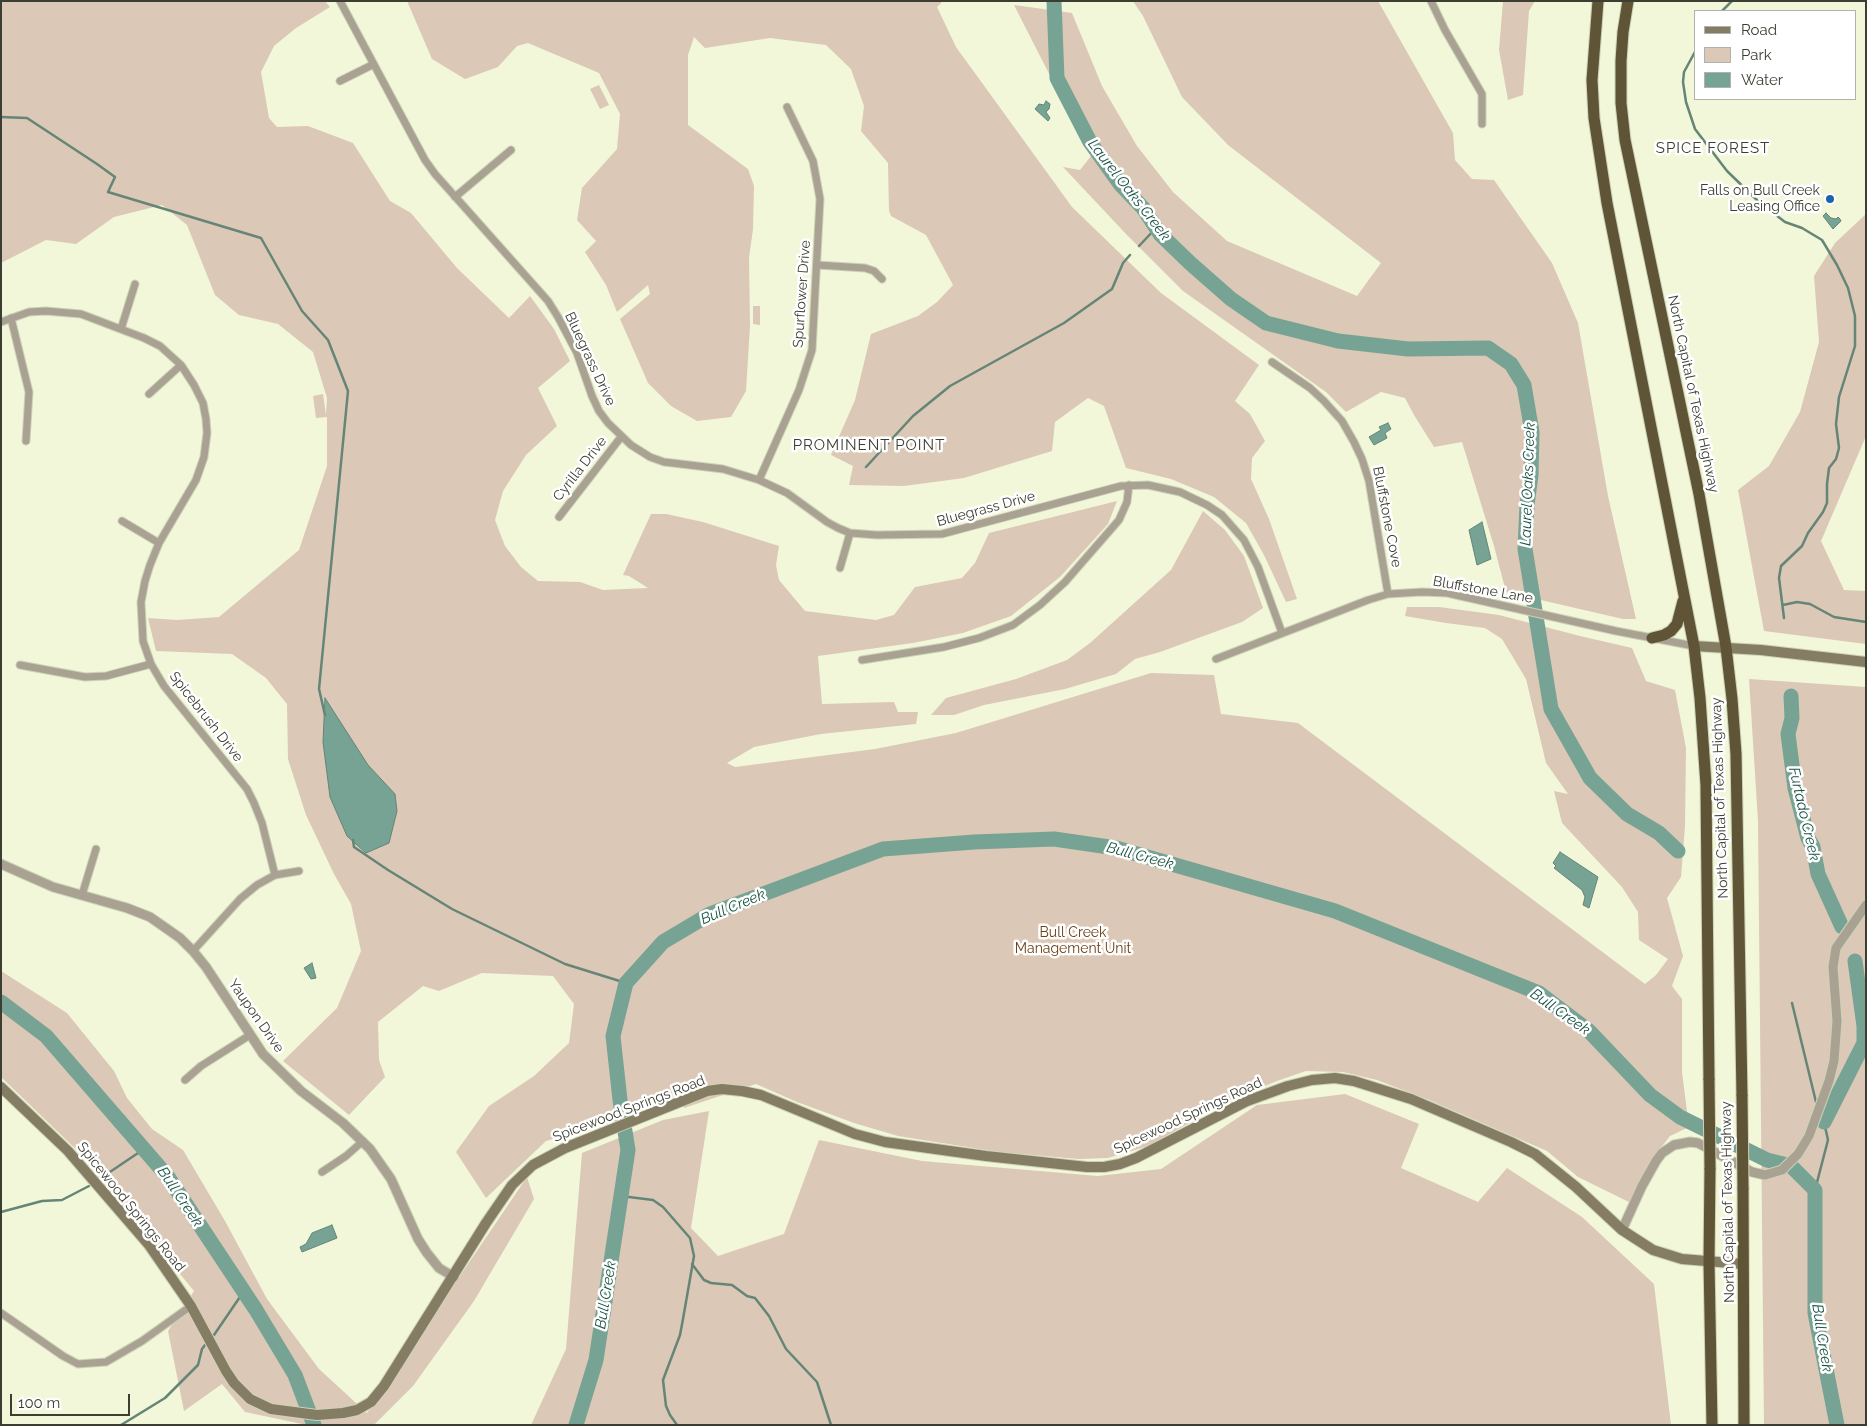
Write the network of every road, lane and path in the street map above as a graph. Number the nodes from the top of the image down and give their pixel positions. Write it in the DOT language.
graph roads {
  1 [pos="340,1"];
  2 [pos="1431,1"];
  3 [pos="1598,1"];
  4 [pos="1628,1"];
  5 [pos="372,65"];
  6 [pos="340,81"];
  7 [pos="787,106"];
  8 [pos="1482,124"];
  9 [pos="511,150"];
  10 [pos="455,197"];
  11 [pos="818,265"];
  12 [pos="882,279"];
  13 [pos="136,284"];
  14 [pos="11,318"];
  15 [pos="1,322"];
  16 [pos="121,328"];
  17 [pos="1272,362"];
  18 [pos="181,366"];
  19 [pos="149,394"];
  20 [pos="622,436"];
  21 [pos="26,441"];
  22 [pos="759,480"];
  23 [pos="1129,485"];
  24 [pos="559,517"];
  25 [pos="122,521"];
  26 [pos="850,533"];
  27 [pos="159,543"];
  28 [pos="840,568"];
  29 [pos="1388,594"];
  30 [pos="1684,597"];
  31 [pos="1282,633"];
  32 [pos="1652,638"];
  33 [pos="1694,646"];
  34 [pos="1726,647"];
  35 [pos="1216,658"];
  36 [pos="862,660"];
  37 [pos="1866,662"];
  38 [pos="151,664"];
  39 [pos="20,665"];
  40 [pos="96,849"];
  41 [pos="1,864"];
  42 [pos="299,871"];
  43 [pos="275,875"];
  44 [pos="82,895"];
  45 [pos="1866,905"];
  46 [pos="193,951"];
  47 [pos="250,1035"];
  48 [pos="185,1080"];
  49 [pos="1,1087"];
  50 [pos="363,1141"];
  51 [pos="322,1172"];
  52 [pos="1622,1230"];
  53 [pos="1709,1262"];
  54 [pos="1743,1264"];
  55 [pos="454,1277"];
  56 [pos="191,1306"];
  57 [pos="1,1313"];
  58 [pos="1712,1425"];
  59 [pos="1744,1425"];
  1 -- 5 [label="street, Bluegrass Drive"];
  2 -- 8 [label="street"];
  3 -- 30 [label="highway, North Capital of Texas Highway"];
  4 -- 34 [label="highway, North Capital of Texas Highway"];
  5 -- 6 [label="street"];
  5 -- 10 [label="street, Bluegrass Drive"];
  7 -- 11 [label="street, Spurflower Drive"];
  9 -- 10 [label="street"];
  10 -- 20 [label="street, Bluegrass Drive"];
  11 -- 12 [label="street"];
  11 -- 22 [label="street, Spurflower Drive"];
  13 -- 16 [label="street"];
  14 -- 15 [label="street, Spicebrush Drive"];
  14 -- 16 [label="street, Spicebrush Drive"];
  14 -- 21 [label="street"];
  16 -- 18 [label="street, Spicebrush Drive"];
  17 -- 29 [label="street, Bluffstone Cove"];
  18 -- 19 [label="street"];
  18 -- 27 [label="street, Spicebrush Drive"];
  20 -- 22 [label="street, Bluegrass Drive"];
  20 -- 24 [label="street, Cyrilla Drive"];
  22 -- 26 [label="street, Bluegrass Drive"];
  23 -- 26 [label="street, Bluegrass Drive"];
  23 -- 31 [label="street, Bluegrass Drive"];
  23 -- 36 [label="street"];
  25 -- 27 [label="street"];
  26 -- 28 [label="street"];
  27 -- 38 [label="street, Spicebrush Drive"];
  29 -- 31 [label="street, Bluffstone Lane"];
  29 -- 32 [label="street, Bluffstone Lane"];
  30 -- 32 [label="highway"];
  30 -- 33 [label="highway, North Capital of Texas Highway"];
  31 -- 35 [label="street, Bluffstone Lane"];
  32 -- 33 [label="street, Bluffstone Lane"];
  33 -- 34 [label="main road"];
  33 -- 53 [label="highway, North Capital of Texas Highway, bridge"];
  34 -- 37 [label="main road"];
  34 -- 54 [label="highway, North Capital of Texas Highway, bridge"];
  38 -- 39 [label="street"];
  38 -- 43 [label="street, Spicebrush Drive"];
  40 -- 44 [label="street"];
  41 -- 44 [label="street, Yaupon Drive"];
  42 -- 43 [label="street"];
  43 -- 46 [label="street"];
  44 -- 46 [label="street, Yaupon Drive"];
  45 -- 52 [label="street"];
  46 -- 47 [label="street, Yaupon Drive"];
  47 -- 48 [label="street"];
  47 -- 50 [label="street, Yaupon Drive"];
  49 -- 56 [label="main road, Spicewood Springs Road"];
  50 -- 51 [label="street"];
  50 -- 55 [label="street, Yaupon Drive"];
  52 -- 53 [label="main road, Spicewood Springs Road"];
  52 -- 55 [label="main road, Spicewood Springs Road"];
  53 -- 54 [label="main road, Spicewood Springs Road"];
  53 -- 58 [label="highway, North Capital of Texas Highway"];
  54 -- 59 [label="highway, North Capital of Texas Highway"];
  55 -- 56 [label="main road, Spicewood Springs Road"];
  56 -- 57 [label="street"];
}
